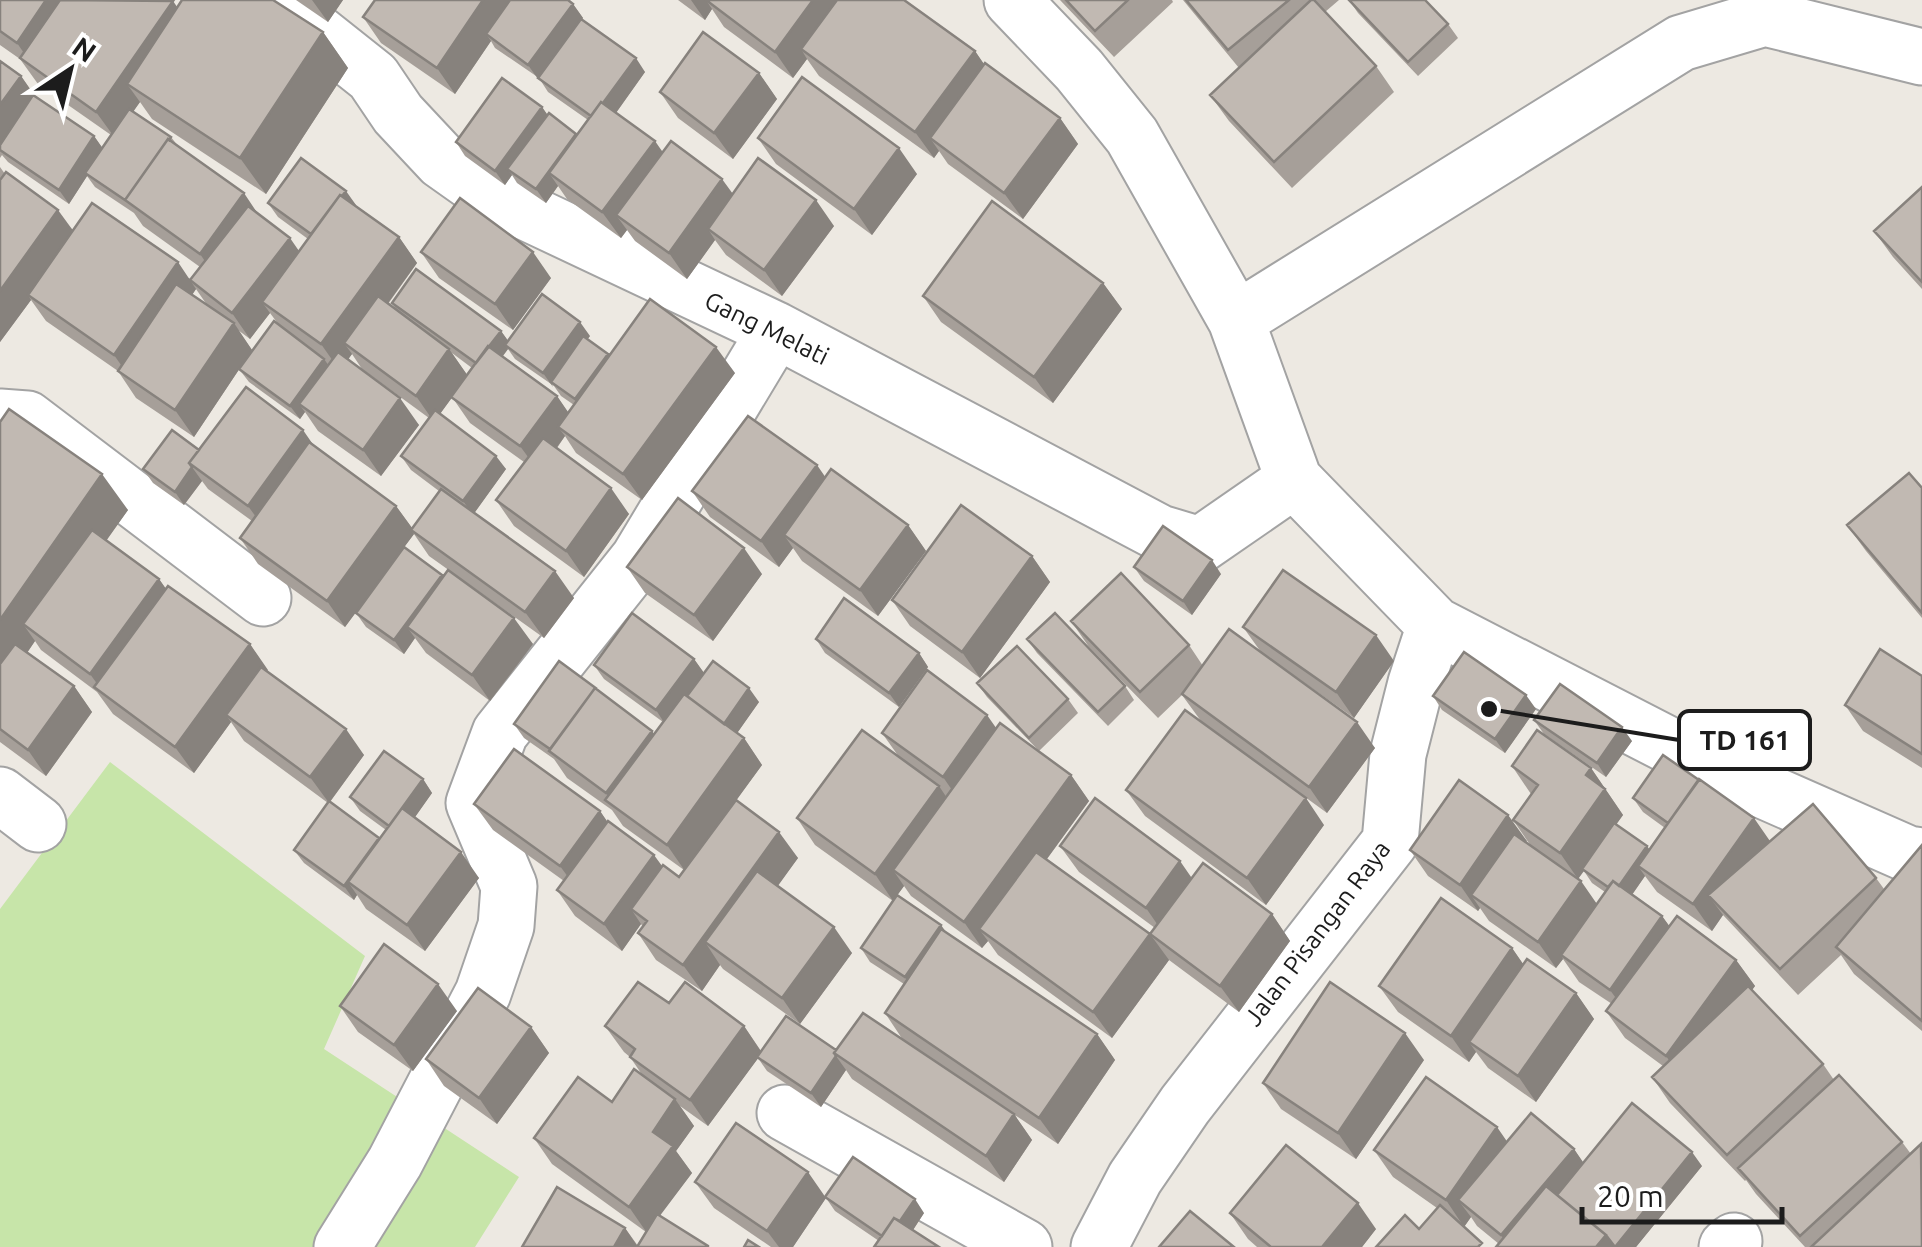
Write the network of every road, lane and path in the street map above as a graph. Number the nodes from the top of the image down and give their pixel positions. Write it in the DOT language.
graph roads {
  1 [pos="276,0"];
  2 [pos="1012,0"];
  3 [pos="1922,57"];
  4 [pos="1236,320"];
  5 [pos="776,330"];
  6 [pos="0,417"];
  7 [pos="1294,480"];
  8 [pos="262,598"];
  9 [pos="1434,625"];
  10 [pos="1922,856"];
  11 [pos="785,1113"];
  12 [pos="342,1247"];
  13 [pos="1024,1247"];
  14 [pos="1099,1247"];
  1 -- 5 [label="street, Gang Melati"];
  2 -- 4 [label="street"];
  3 -- 4 [label="street"];
  4 -- 7 [label="street"];
  5 -- 7 [label="street, Gang Melati"];
  5 -- 12 [label="street"];
  6 -- 8 [label="street"];
  7 -- 9 [label="street"];
  9 -- 10 [label="street"];
  9 -- 14 [label="street, Jalan Pisangan Raya"];
  11 -- 13 [label="street"];
}
